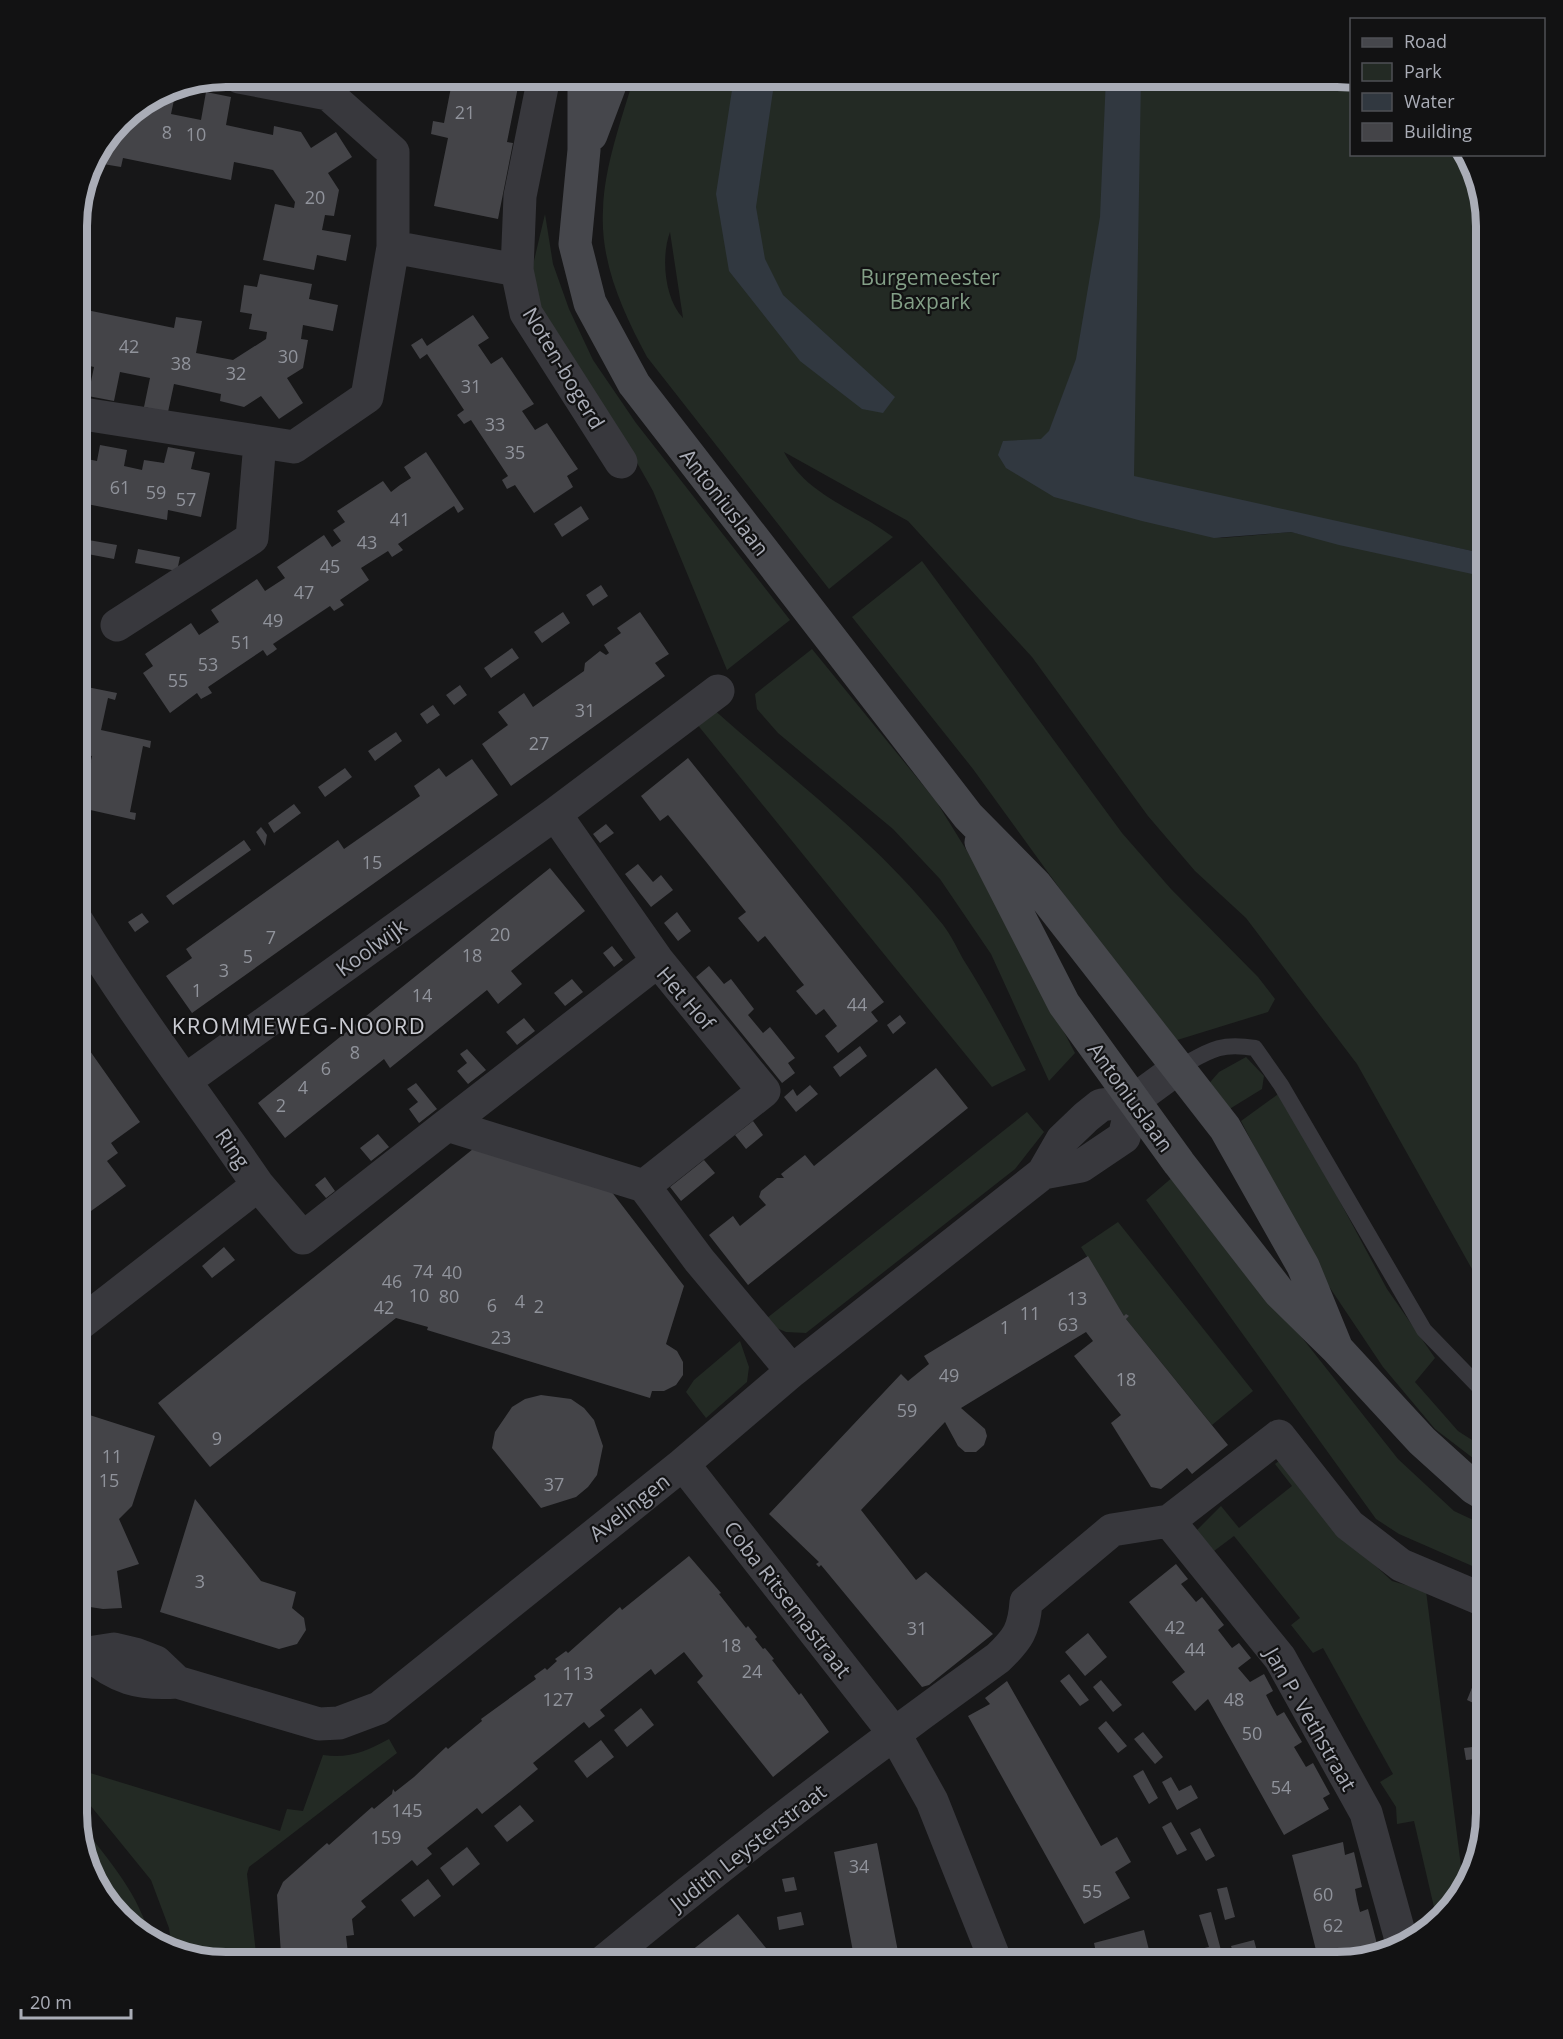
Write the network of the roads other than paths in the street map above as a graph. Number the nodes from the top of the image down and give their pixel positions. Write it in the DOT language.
graph roads {
  1 [pos="293,87"];
  2 [pos="542,87"];
  3 [pos="584,87"];
  4 [pos="610,87"];
  5 [pos="584,150"];
  6 [pos="393,247"];
  7 [pos="517,270"];
  8 [pos="87,415"];
  9 [pos="260,442"];
  10 [pos="621,462"];
  11 [pos="117,625"];
  12 [pos="718,691"];
  13 [pos="555,814"];
  14 [pos="968,816"];
  15 [pos="87,938"];
  16 [pos="658,961"];
  17 [pos="1178,1068"];
  18 [pos="186,1080"];
  19 [pos="1133,1101"];
  20 [pos="447,1125"];
  21 [pos="258,1185"];
  22 [pos="644,1186"];
  23 [pos="87,1318"];
  24 [pos="1337,1349"];
  25 [pos="792,1371"];
  26 [pos="1476,1384"];
  27 [pos="683,1464"];
  28 [pos="1476,1489"];
  29 [pos="1169,1521"];
  30 [pos="1476,1597"];
  31 [pos="87,1652"];
  32 [pos="894,1732"];
  33 [pos="1400,1936"];
  34 [pos="615,1952"];
  35 [pos="992,1952"];
  1 -- 6 [label="street"];
  2 -- 7 [label="street, Noten-bogerd"];
  3 -- 5 [label="main road, Antoniuslaan"];
  4 -- 5 [label="main road, Antoniuslaan"];
  5 -- 14 [label="main road, Antoniuslaan"];
  6 -- 7 [label="street"];
  6 -- 9 [label="street"];
  7 -- 10 [label="street, Noten-bogerd"];
  8 -- 9 [label="street"];
  9 -- 11 [label="street"];
  12 -- 13 [label="street, Koolwijk"];
  13 -- 16 [label="street"];
  13 -- 18 [label="street, Koolwijk"];
  14 -- 17 [label="main road, Antoniuslaan"];
  14 -- 19 [label="main road, Antoniuslaan"];
  15 -- 18 [label="street, Ring"];
  16 -- 20 [label="street, Het Hof"];
  16 -- 22 [label="street, Het Hof"];
  17 -- 19 [label="street"];
  17 -- 24 [label="main road, Antoniuslaan"];
  17 -- 26 [label="lane"];
  18 -- 21 [label="street, Ring"];
  19 -- 24 [label="main road, Antoniuslaan"];
  19 -- 25 [label="street, Avelingen"];
  20 -- 21 [label="street, Het Hof"];
  20 -- 22 [label="street"];
  21 -- 23 [label="street, Ring"];
  22 -- 25 [label="street"];
  24 -- 28 [label="main road, Antoniuslaan"];
  25 -- 27 [label="street, Avelingen"];
  27 -- 31 [label="street, Avelingen"];
  27 -- 32 [label="street, Coba Ritsemastraat"];
  29 -- 30 [label="street"];
  29 -- 32 [label="street"];
  29 -- 33 [label="street, Jan P. Vethstraat"];
  32 -- 34 [label="street, Judith Leysterstraat"];
  32 -- 35 [label="street, Coba Ritsemastraat"];
}
